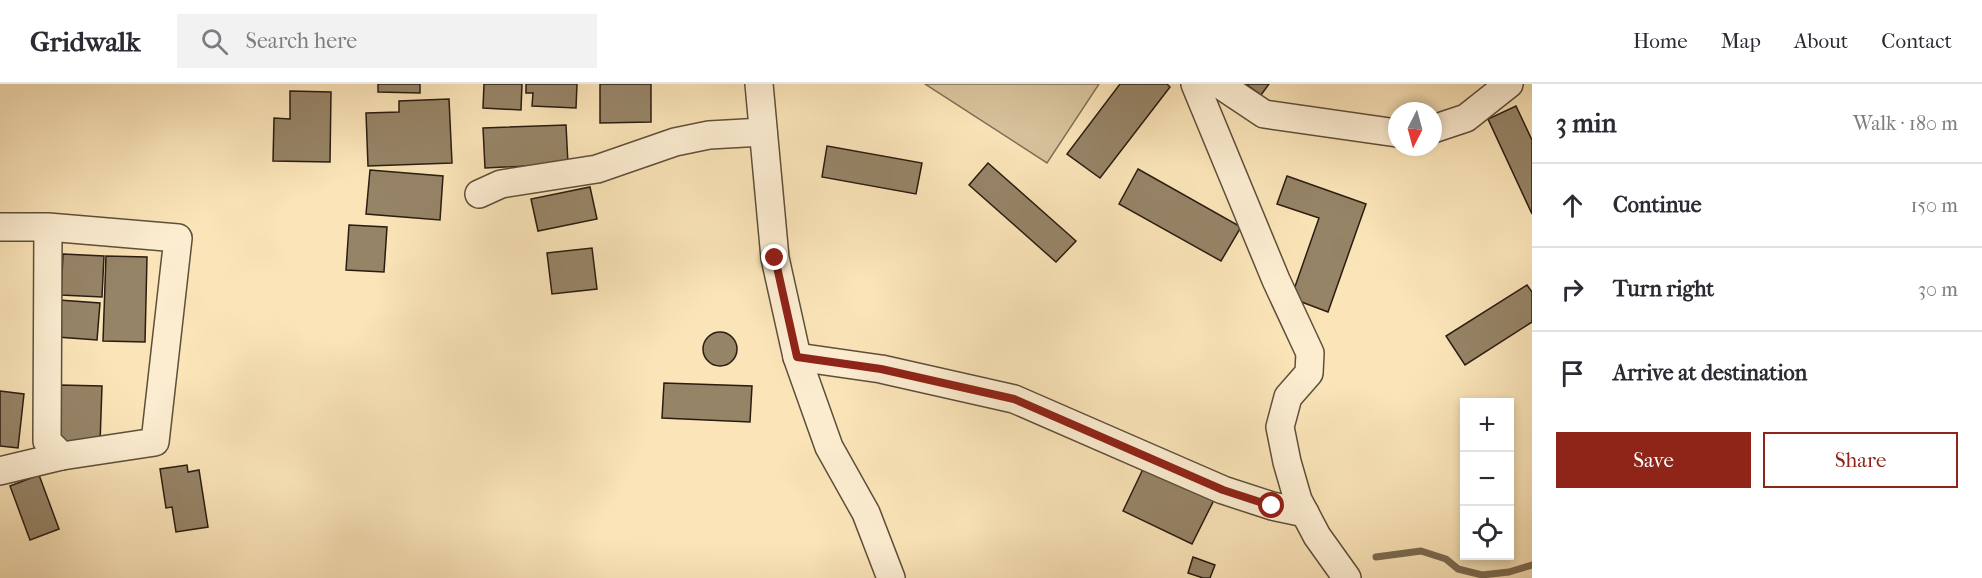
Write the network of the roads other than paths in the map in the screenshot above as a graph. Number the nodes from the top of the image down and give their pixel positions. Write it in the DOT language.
graph roads {
  1 [pos="759,84"];
  2 [pos="1195,84"];
  3 [pos="1219,84"];
  4 [pos="1509,84"];
  5 [pos="1442,126"];
  6 [pos="763,132"];
  7 [pos="1388,132"];
  8 [pos="479,194"];
  9 [pos="0,227"];
  10 [pos="48,227"];
  11 [pos="797,357"];
  12 [pos="62,456"];
  13 [pos="0,471"];
  14 [pos="1305,513"];
  15 [pos="891,578"];
  16 [pos="1347,578"];
  1 -- 6 [label="street"];
  2 -- 14 [label="street"];
  3 -- 7 [label="street"];
  4 -- 5 [label="street"];
  6 -- 8 [label="street"];
  6 -- 11 [label="street"];
  9 -- 10 [label="street"];
  10 -- 12 [label="street"];
  10 -- 12 [label="street"];
  11 -- 14 [label="street"];
  11 -- 15 [label="street"];
  12 -- 13 [label="street"];
  14 -- 16 [label="street"];
}
